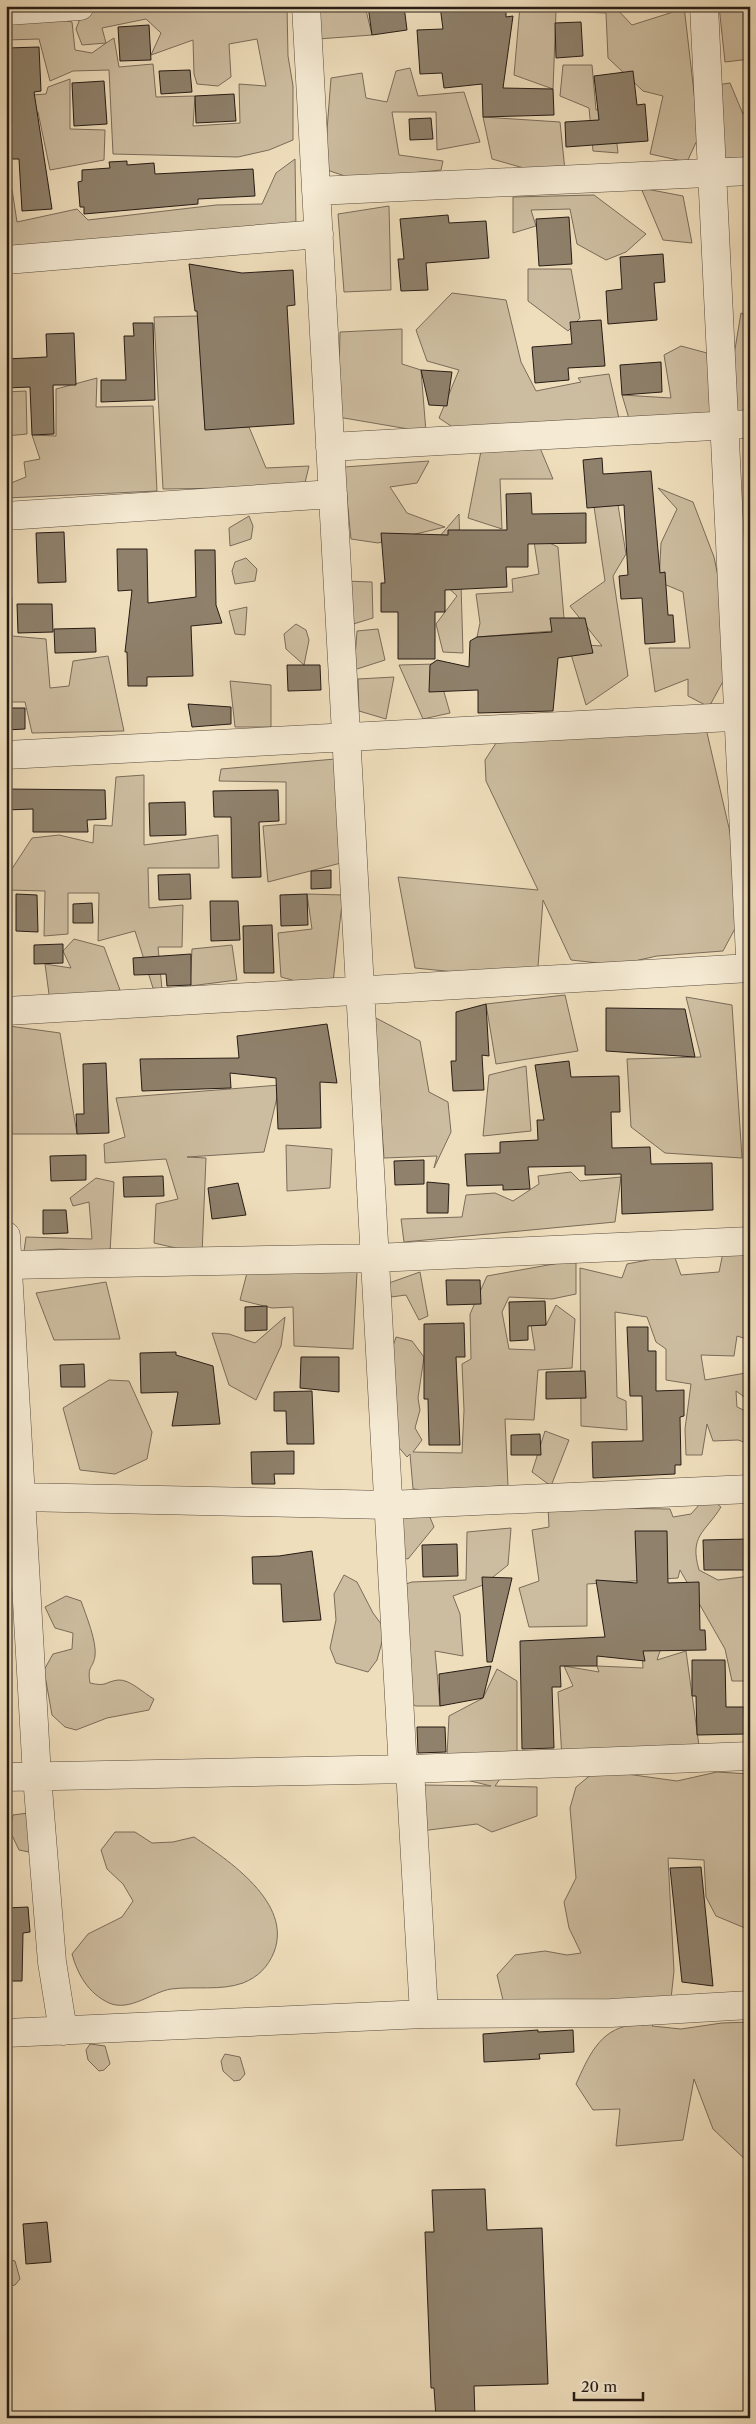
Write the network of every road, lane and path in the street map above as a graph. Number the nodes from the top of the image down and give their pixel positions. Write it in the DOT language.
graph roads {
  1 [pos="80,6"];
  2 [pos="306,6"];
  3 [pos="704,6"];
  4 [pos="6,11"];
  5 [pos="750,172"];
  6 [pos="712,173"];
  7 [pos="316,191"];
  8 [pos="319,234"];
  9 [pos="6,260"];
  10 [pos="737,425"];
  11 [pos="330,447"];
  12 [pos="333,494"];
  13 [pos="6,516"];
  14 [pos="744,716"];
  15 [pos="346,737"];
  16 [pos="6,755"];
  17 [pos="750,956"];
  18 [pos="750,968"];
  19 [pos="360,990"];
  20 [pos="6,1011"];
  21 [pos="6,1236"];
  22 [pos="750,1241"];
  23 [pos="375,1258"];
  24 [pos="8,1265"];
  25 [pos="750,1489"];
  26 [pos="21,1497"];
  27 [pos="388,1505"];
  28 [pos="6,1549"];
  29 [pos="26,1570"];
  30 [pos="750,1756"];
  31 [pos="407,1770"];
  32 [pos="37,1776"];
  33 [pos="6,1777"];
  34 [pos="750,2005"];
  35 [pos="424,2014"];
  36 [pos="64,2031"];
  37 [pos="6,2033"];
  1 -- 4 [label="street"];
  2 -- 7 [label="street"];
  3 -- 6 [label="street"];
  5 -- 6 [label="street"];
  6 -- 7 [label="street"];
  6 -- 10 [label="street"];
  7 -- 8 [label="street"];
  8 -- 9 [label="street"];
  8 -- 11 [label="street"];
  10 -- 11 [label="street"];
  10 -- 14 [label="street"];
  11 -- 12 [label="street"];
  12 -- 13 [label="street"];
  12 -- 15 [label="street"];
  14 -- 15 [label="street"];
  14 -- 17 [label="street"];
  15 -- 16 [label="street"];
  15 -- 19 [label="street"];
  18 -- 19 [label="street"];
  19 -- 20 [label="street"];
  19 -- 23 [label="street"];
  21 -- 24 [label="street"];
  22 -- 23 [label="street"];
  23 -- 24 [label="street"];
  23 -- 27 [label="street"];
  24 -- 26 [label="street"];
  25 -- 27 [label="street"];
  26 -- 27 [label="street"];
  26 -- 29 [label="street"];
  27 -- 31 [label="street"];
  28 -- 29 [label="street"];
  29 -- 32 [label="street"];
  30 -- 31 [label="street"];
  31 -- 32 [label="street"];
  31 -- 35 [label="street"];
  32 -- 33 [label="street"];
  32 -- 36 [label="street"];
  34 -- 35 [label="street"];
  35 -- 36 [label="street"];
  36 -- 37 [label="street"];
}
